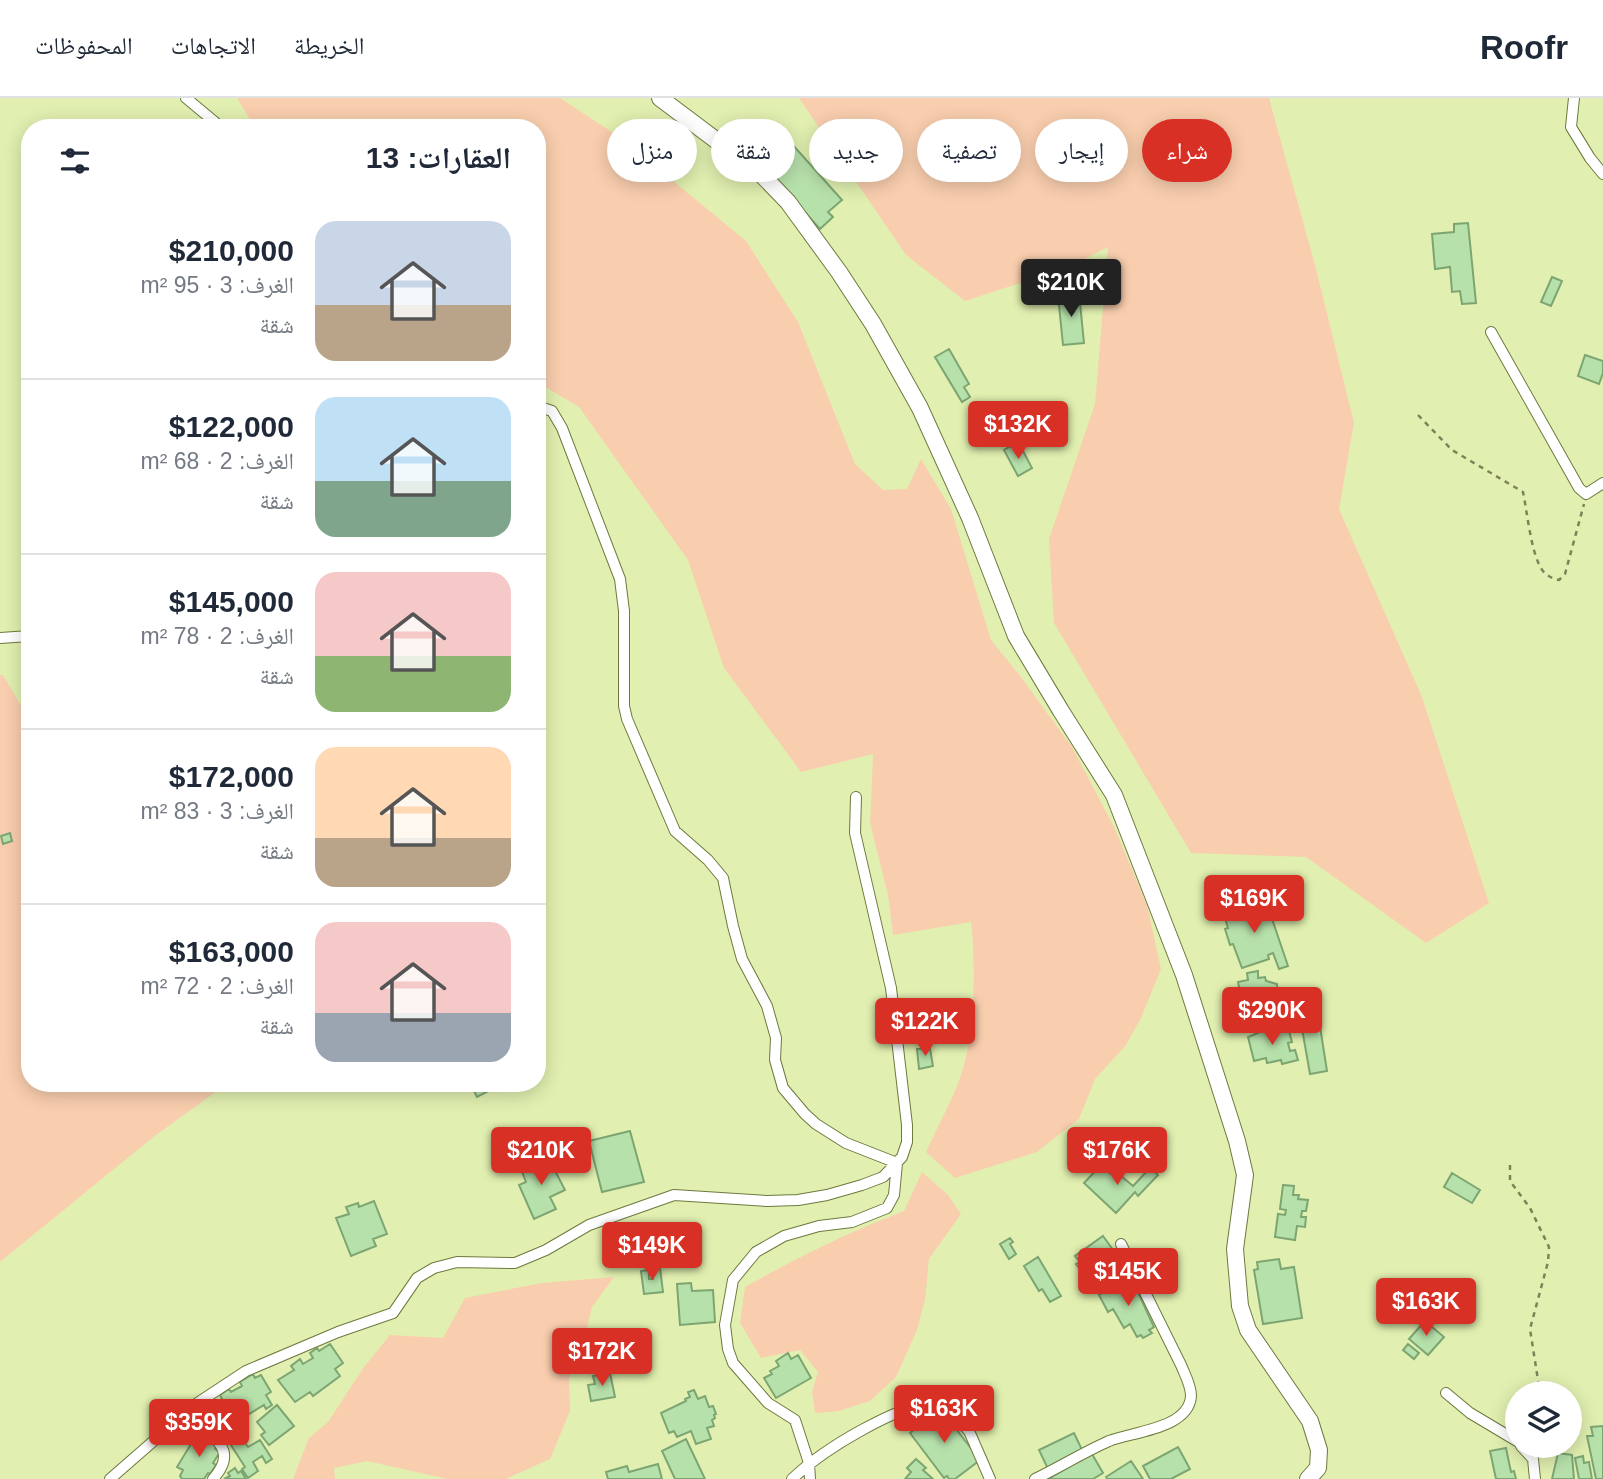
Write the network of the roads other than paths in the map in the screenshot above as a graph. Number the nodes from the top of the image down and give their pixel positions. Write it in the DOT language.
graph roads {
  1 [pos="186,98"];
  2 [pos="660,98"];
  3 [pos="1574,98"];
  4 [pos="211,119"];
  5 [pos="1603,174"];
  6 [pos="1491,332"];
  7 [pos="546,409"];
  8 [pos="1603,483"];
  9 [pos="21,637"];
  10 [pos="0,638"];
  11 [pos="856,797"];
  12 [pos="897,1163"];
  13 [pos="1121,1244"];
  14 [pos="1446,1393"];
  15 [pos="181,1416"];
  16 [pos="1505,1434"];
  17 [pos="1532,1458"];
  18 [pos="809,1463"];
  19 [pos="110,1479"];
  20 [pos="213,1479"];
  21 [pos="792,1479"];
  22 [pos="810,1479"];
  23 [pos="989,1479"];
  24 [pos="1035,1479"];
  25 [pos="1308,1479"];
  26 [pos="1535,1479"];
  1 -- 4 [label="street"];
  2 -- 25 [label="main road"];
  3 -- 5 [label="street"];
  6 -- 8 [label="street"];
  7 -- 12 [label="street"];
  9 -- 10 [label="street"];
  11 -- 12 [label="street"];
  12 -- 15 [label="street"];
  12 -- 18 [label="street"];
  13 -- 24 [label="street"];
  14 -- 16 [label="street"];
  15 -- 19 [label="street"];
  15 -- 20 [label="street"];
  17 -- 26 [label="street"];
  18 -- 21 [label="street"];
  18 -- 22 [label="street"];
  18 -- 23 [label="street"];
}
